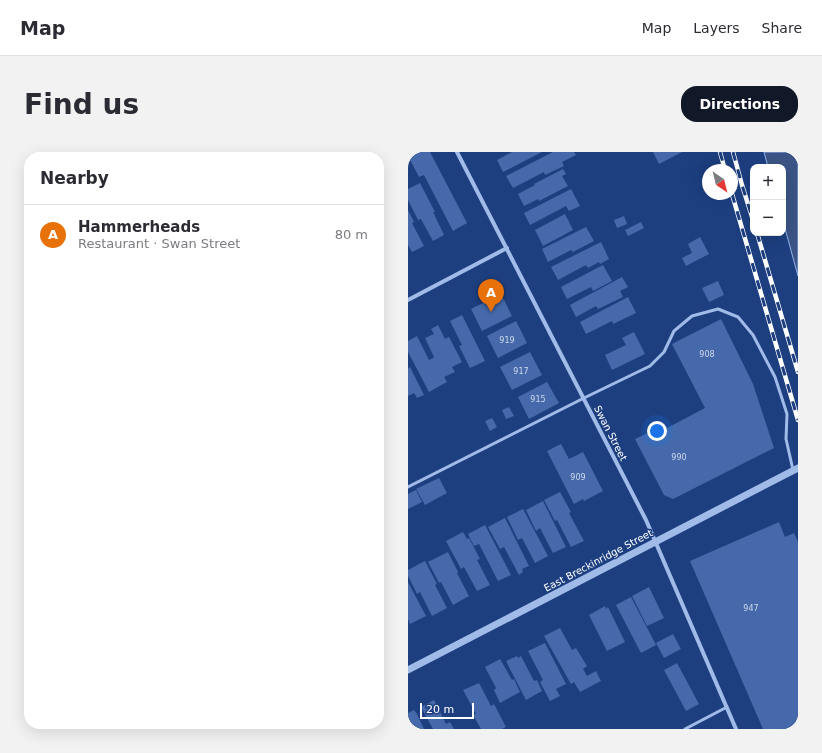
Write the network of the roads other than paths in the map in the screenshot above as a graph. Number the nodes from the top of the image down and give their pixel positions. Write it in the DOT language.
graph roads {
  1 [pos="457,152"];
  2 [pos="507,248"];
  3 [pos="408,300"];
  4 [pos="584,398"];
  5 [pos="796,469"];
  6 [pos="408,487"];
  7 [pos="655,542"];
  8 [pos="408,670"];
  9 [pos="727,708"];
  10 [pos="685,729"];
  11 [pos="736,729"];
  1 -- 2 [label="street, Swan Street"];
  2 -- 3 [label="street"];
  2 -- 4 [label="street, Swan Street"];
  4 -- 5 [label="lane"];
  4 -- 6 [label="lane"];
  4 -- 7 [label="street, Swan Street"];
  5 -- 7 [label="street, East Breckinridge Street"];
  7 -- 8 [label="street, East Breckinridge Street"];
  7 -- 9 [label="street, Swan Street"];
  9 -- 10 [label="lane"];
  9 -- 11 [label="street, Swan Street"];
}
